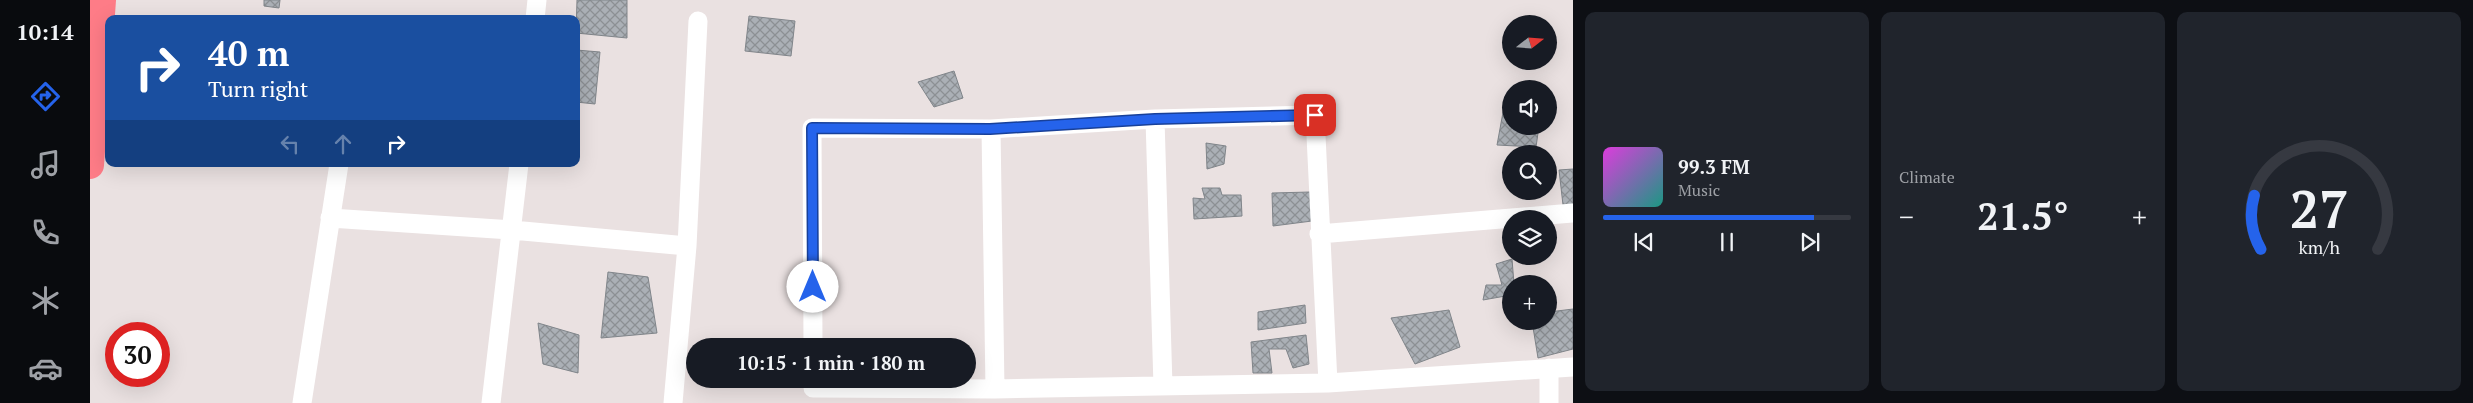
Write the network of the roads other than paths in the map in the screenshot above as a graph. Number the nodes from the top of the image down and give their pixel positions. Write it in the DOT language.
graph roads {
  1 [pos="102,0"];
  2 [pos="537,0"];
  3 [pos="535,15"];
  4 [pos="698,21"];
  5 [pos="1155,119"];
  6 [pos="990,129"];
  7 [pos="90,165"];
  8 [pos="338,167"];
  9 [pos="519,167"];
  10 [pos="1573,213"];
  11 [pos="330,218"];
  12 [pos="512,230"];
  13 [pos="1319,234"];
  14 [pos="687,246"];
  15 [pos="813,338"];
  16 [pos="1573,367"];
  17 [pos="1548,368"];
  18 [pos="1328,383"];
  19 [pos="1163,386"];
  20 [pos="995,389"];
  21 [pos="813,390"];
  22 [pos="302,403"];
  23 [pos="491,403"];
  24 [pos="672,403"];
  25 [pos="1549,403"];
  1 -- 7 [label="highway"];
  2 -- 3 [label="street"];
  4 -- 14 [label="street"];
  5 -- 6 [label="street"];
  5 -- 13 [label="street"];
  5 -- 19 [label="street"];
  6 -- 15 [label="street"];
  6 -- 20 [label="street"];
  8 -- 11 [label="street"];
  9 -- 12 [label="street"];
  10 -- 13 [label="street"];
  11 -- 12 [label="street"];
  11 -- 22 [label="street"];
  12 -- 14 [label="street"];
  12 -- 23 [label="street"];
  13 -- 18 [label="street"];
  14 -- 24 [label="street"];
  16 -- 17 [label="street"];
  17 -- 18 [label="street"];
  17 -- 25 [label="street"];
  18 -- 19 [label="street"];
  19 -- 20 [label="street"];
  20 -- 21 [label="street"];
}
